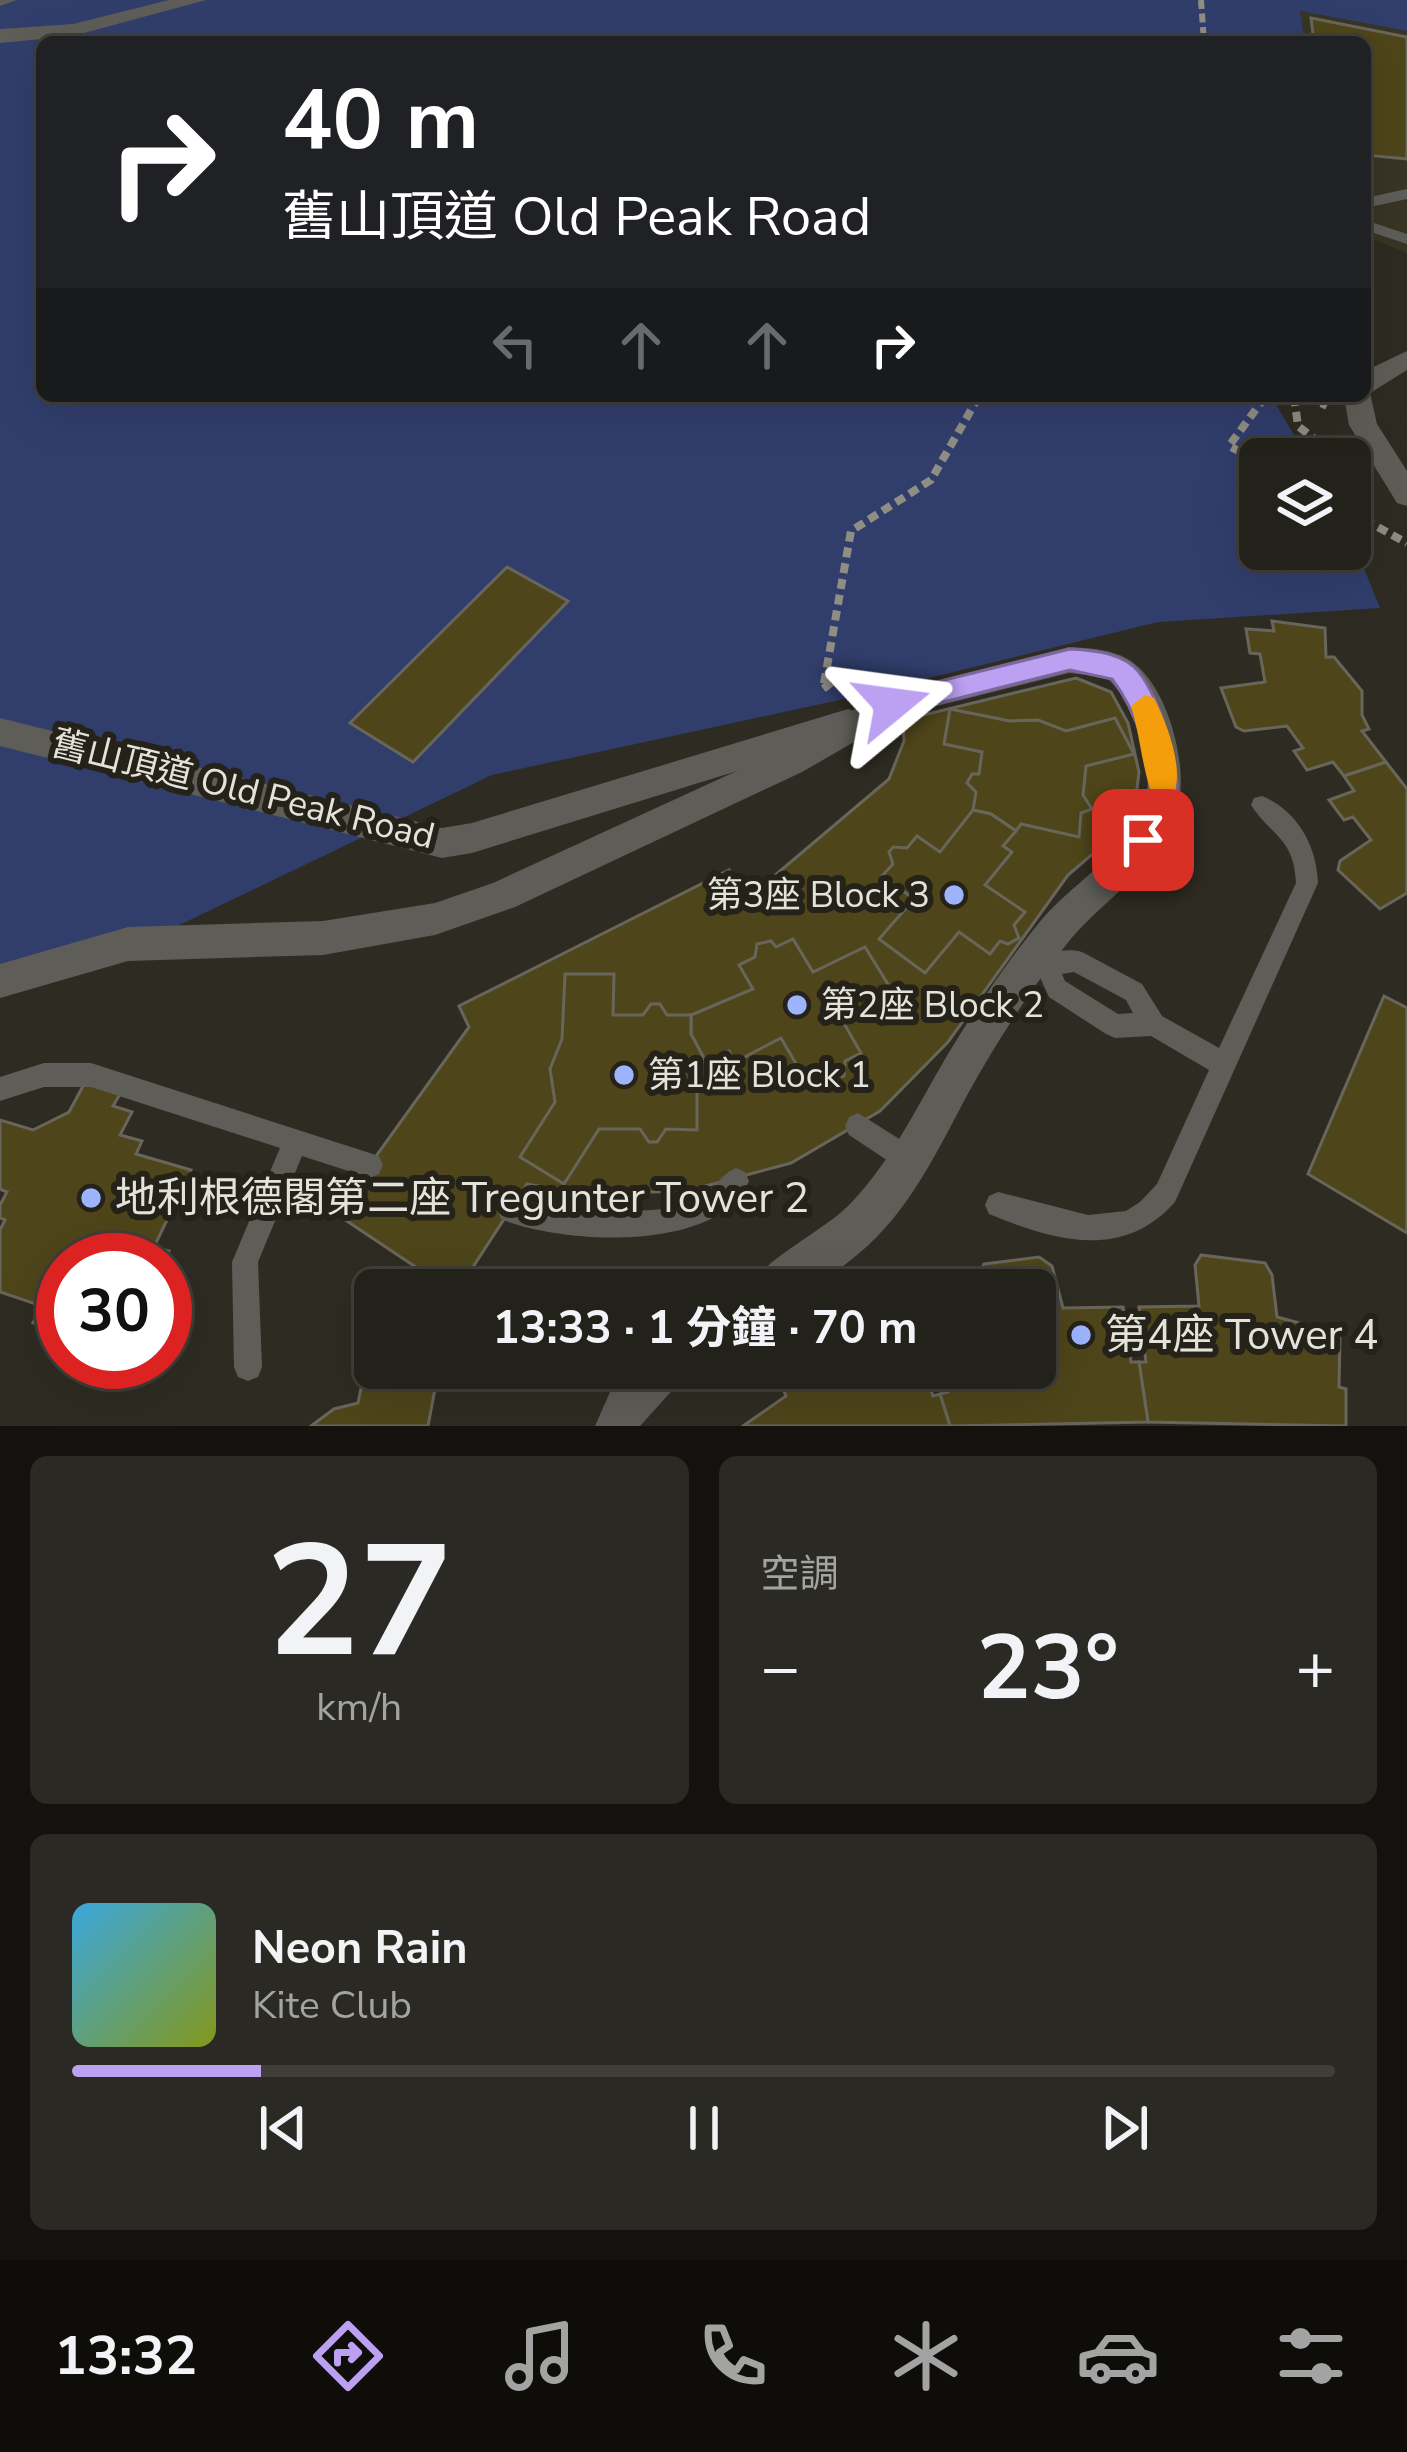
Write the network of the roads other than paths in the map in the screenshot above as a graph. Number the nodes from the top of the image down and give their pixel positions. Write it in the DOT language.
graph roads {
  1 [pos="10,0"];
  2 [pos="195,0"];
  3 [pos="0,2"];
  4 [pos="0,36"];
  5 [pos="1407,194"];
  6 [pos="1371,202"];
  7 [pos="1371,227"];
  8 [pos="1407,239"];
  9 [pos="1407,360"];
  10 [pos="1371,380"];
  11 [pos="1358,402"];
  12 [pos="1407,495"];
  13 [pos="864,718"];
  14 [pos="0,732"];
  15 [pos="1262,806"];
  16 [pos="1039,962"];
  17 [pos="0,981"];
  18 [pos="1153,1024"];
  19 [pos="1225,1065"];
  20 [pos="0,1089"];
  21 [pos="858,1126"];
  22 [pos="296,1140"];
  23 [pos="911,1161"];
  24 [pos="370,1165"];
  25 [pos="736,1181"];
  26 [pos="998,1205"];
  27 [pos="510,1210"];
  28 [pos="800,1269"];
  29 [pos="248,1367"];
  30 [pos="640,1389"];
  31 [pos="617,1426"];
  1 -- 3 [label="lane"];
  2 -- 4 [label="street"];
  5 -- 6 [label="lane"];
  7 -- 8 [label="lane"];
  9 -- 10 [label="street"];
  11 -- 12 [label="street"];
  13 -- 14 [label="street, 舊山頂道 Old Peak Road"];
  13 -- 16 [label="street, 舊山頂道 Old Peak Road"];
  13 -- 17 [label="street"];
  15 -- 19 [label="lane"];
  16 -- 18 [label="lane"];
  16 -- 18 [label="lane"];
  16 -- 23 [label="street, 舊山頂道 Old Peak Road"];
  18 -- 19 [label="lane"];
  19 -- 26 [label="lane"];
  20 -- 22 [label="lane"];
  21 -- 23 [label="lane"];
  22 -- 24 [label="lane"];
  22 -- 29 [label="lane"];
  23 -- 28 [label="street, 舊山頂道 Old Peak Road"];
  25 -- 27 [label="lane"];
  30 -- 31 [label="street"];
}
